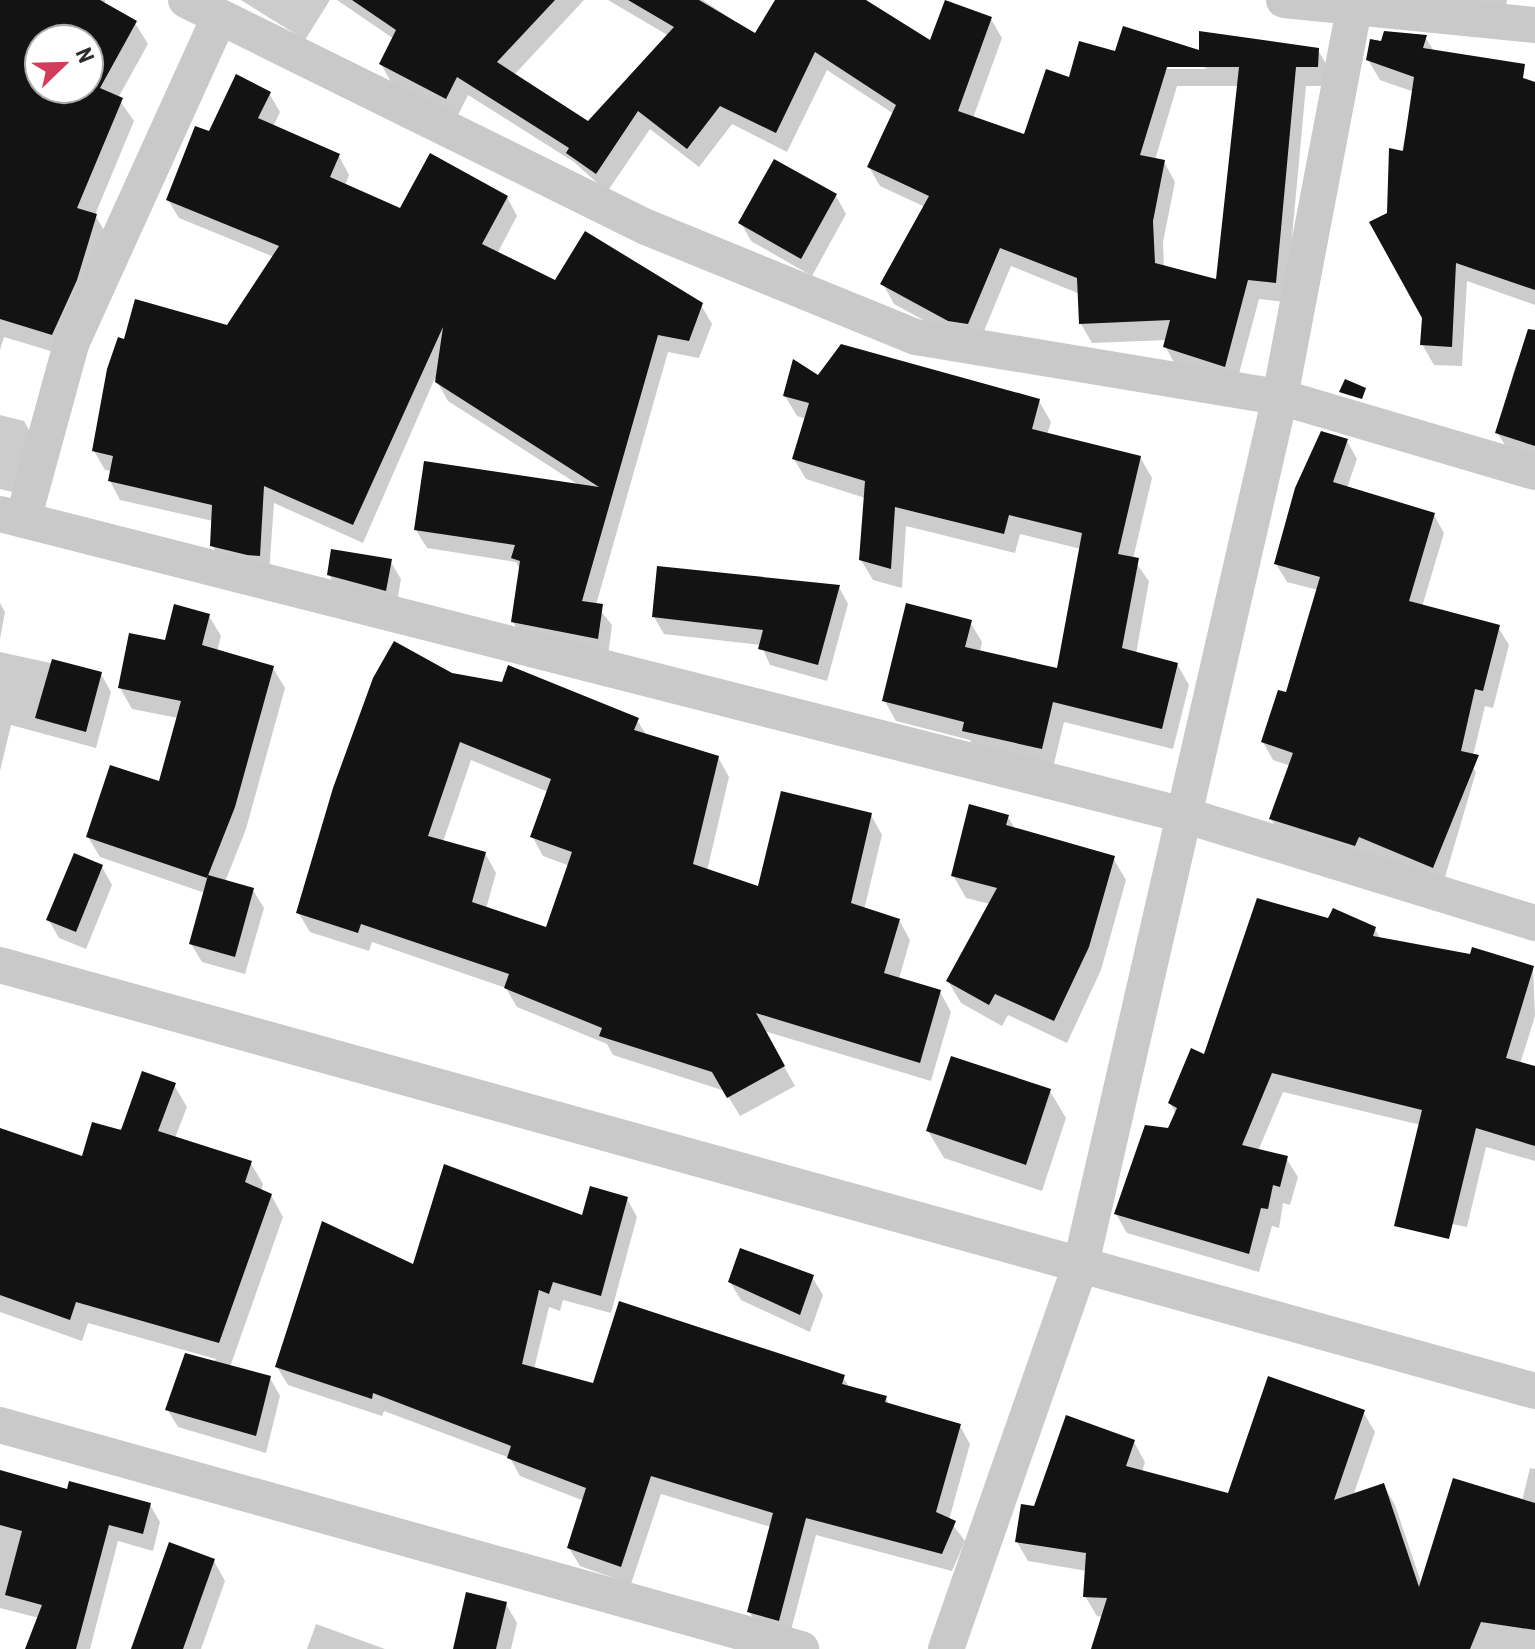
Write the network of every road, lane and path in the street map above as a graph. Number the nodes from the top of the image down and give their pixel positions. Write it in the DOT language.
graph roads {
  1 [pos="186,0"];
  2 [pos="1284,0"];
  3 [pos="1355,3"];
  4 [pos="219,17"];
  5 [pos="1535,25"];
  6 [pos="1280,397"];
  7 [pos="1535,472"];
  8 [pos="11,517"];
  9 [pos="1187,816"];
  10 [pos="1535,923"];
  11 [pos="0,965"];
  12 [pos="1081,1264"];
  13 [pos="1535,1391"];
  14 [pos="0,1425"];
  15 [pos="801,1649"];
  16 [pos="946,1649"];
  1 -- 4 [label="street"];
  2 -- 3 [label="street"];
  3 -- 5 [label="street"];
  3 -- 6 [label="street"];
  4 -- 6 [label="street"];
  4 -- 8 [label="street"];
  6 -- 7 [label="street"];
  6 -- 9 [label="street"];
  8 -- 9 [label="street"];
  9 -- 10 [label="street"];
  9 -- 12 [label="street"];
  11 -- 12 [label="street"];
  12 -- 13 [label="street"];
  12 -- 16 [label="street"];
  14 -- 15 [label="street"];
}
